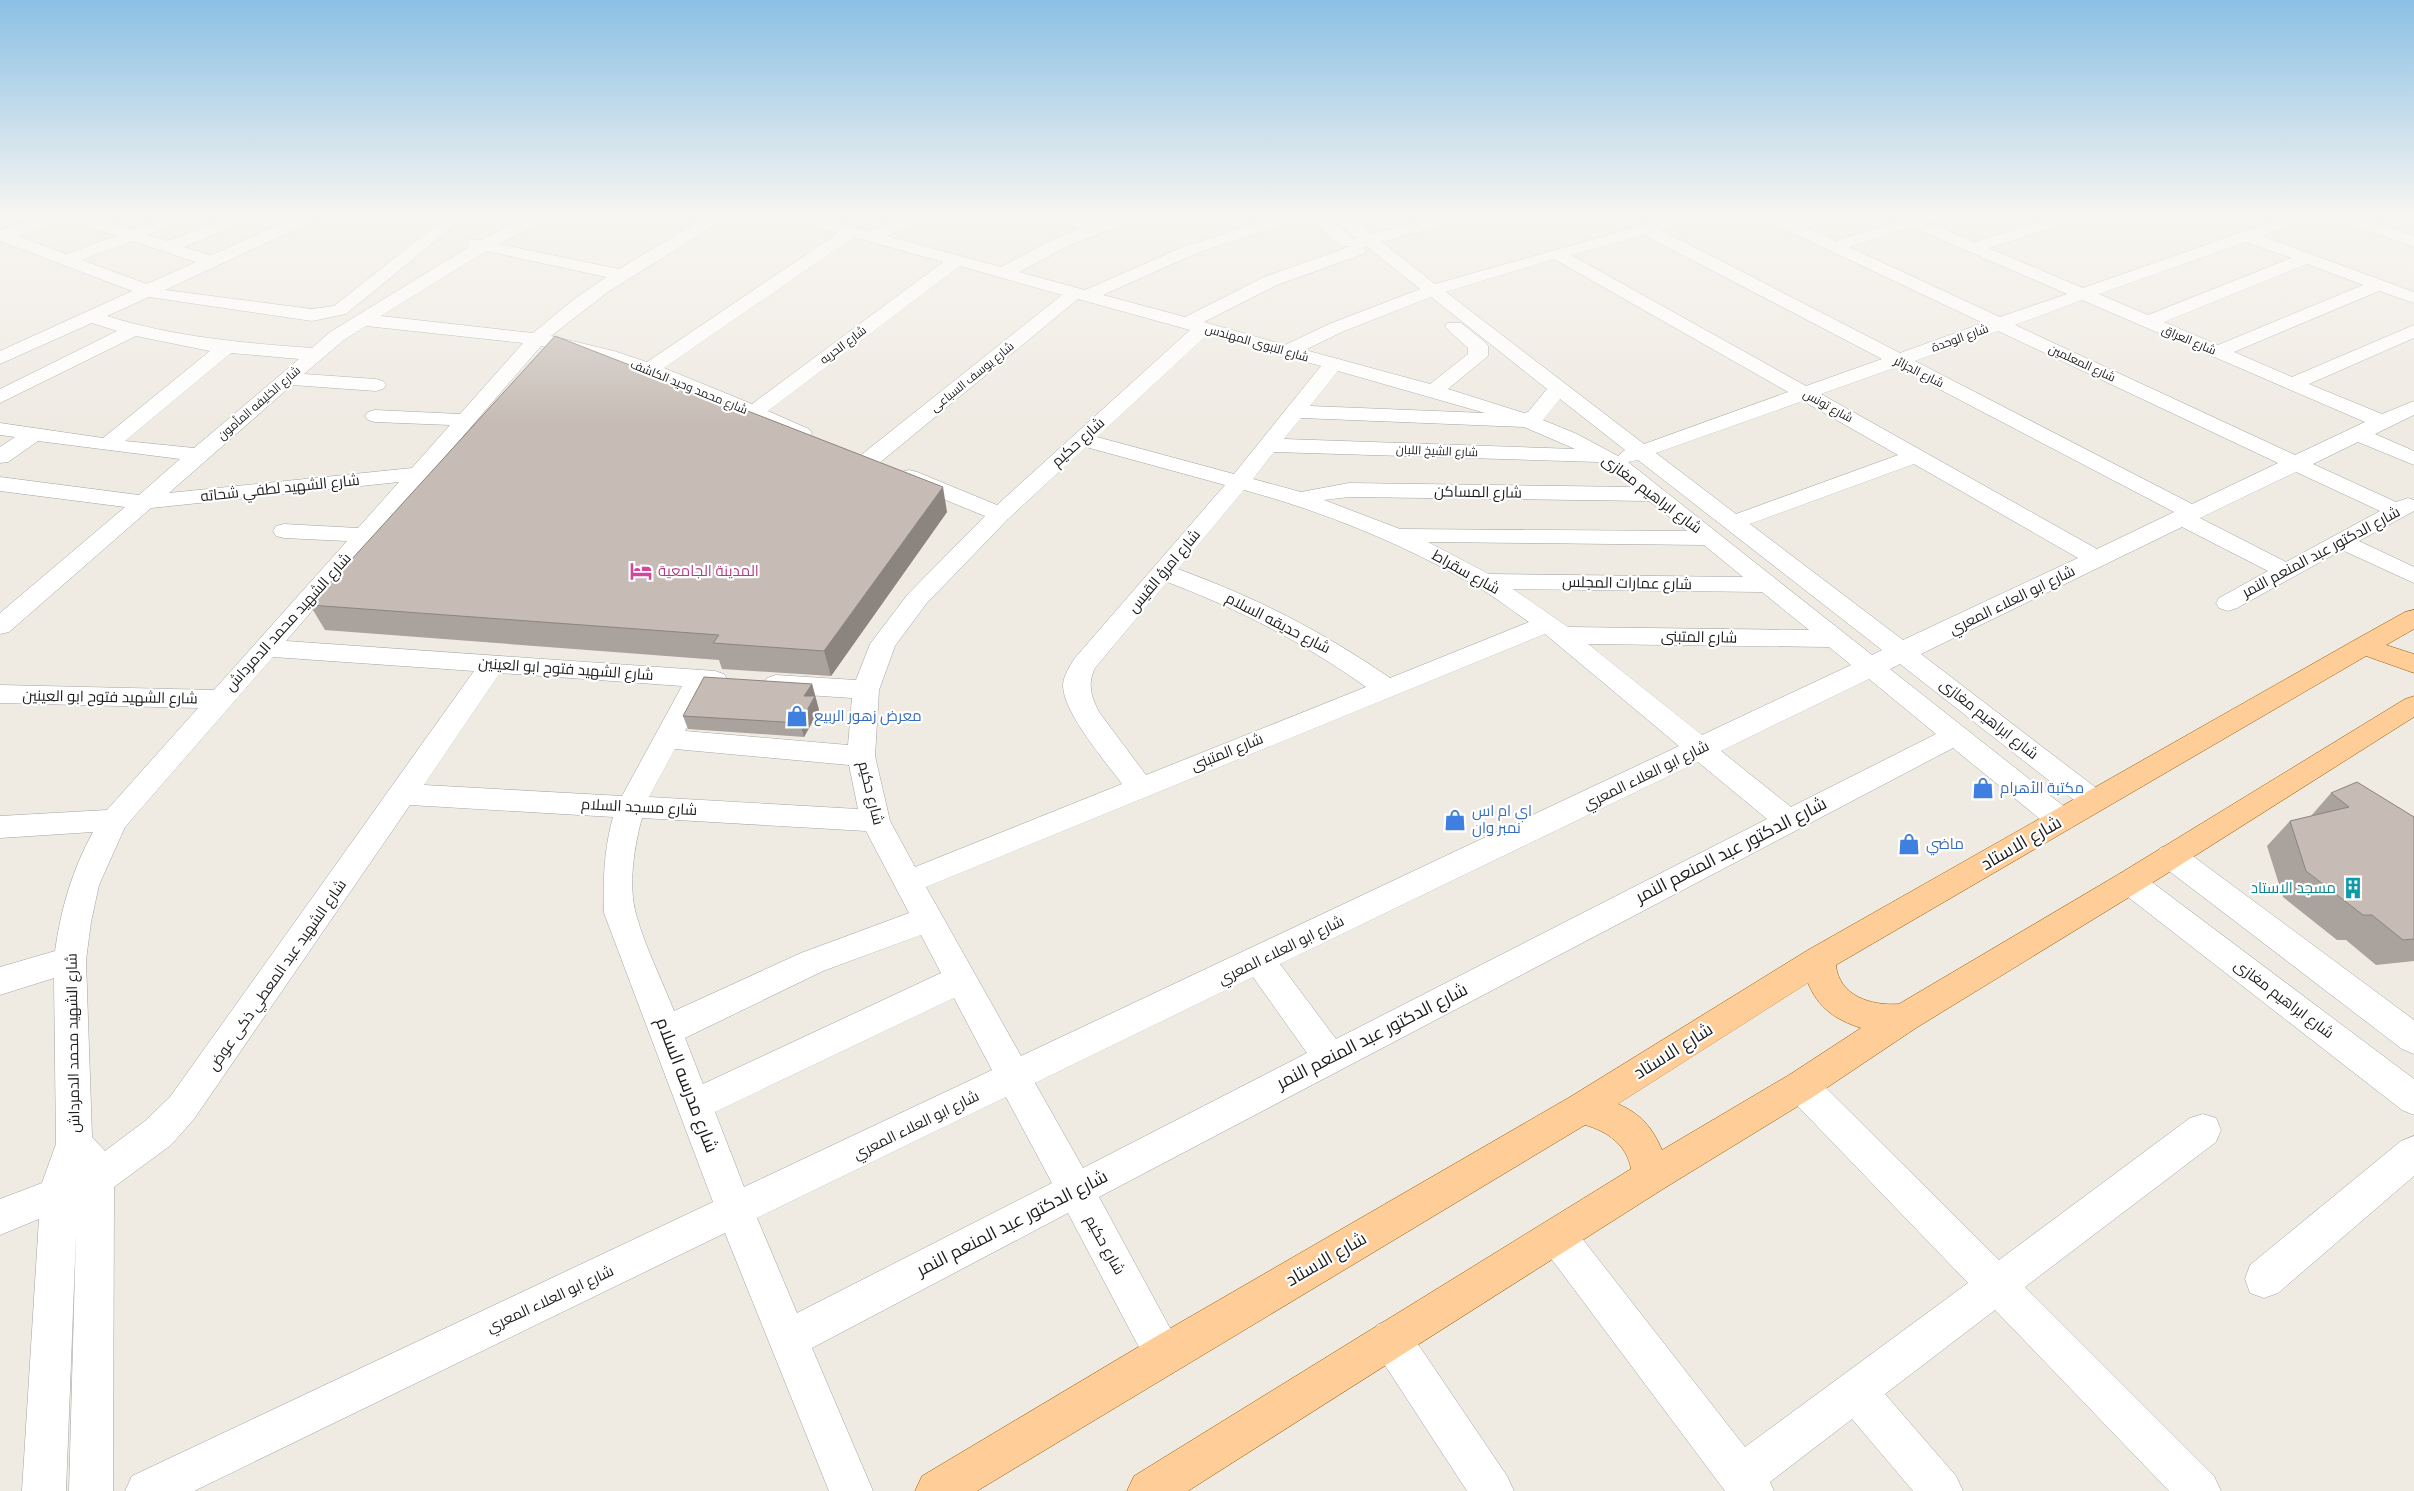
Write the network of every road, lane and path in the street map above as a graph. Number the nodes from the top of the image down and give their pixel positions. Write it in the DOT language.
graph roads {
  1 [pos="133,285"];
  2 [pos="160,285"];
  3 [pos="371,285"];
  4 [pos="420,285"];
  5 [pos="609,285"];
  6 [pos="773,285"];
  7 [pos="924,285"];
  8 [pos="1044,285"];
  9 [pos="1105,285"];
  10 [pos="1263,285"];
  11 [pos="1413,285"];
  12 [pos="1453,285"];
  13 [pos="1611,285"];
  14 [pos="1754,285"];
  15 [pos="1917,285"];
  16 [pos="2061,285"];
  17 [pos="2110,285"];
  18 [pos="2241,285"];
  19 [pos="2378,285"];
  20 [pos="148,290"];
  21 [pos="1424,293"];
  22 [pos="2083,294"];
  23 [pos="1081,295"];
  24 [pos="2414,298"];
  25 [pos="89,316"];
  26 [pos="362,320"];
  27 [pos="2147,322"];
  28 [pos="2000,324"];
  29 [pos="1196,326"];
  30 [pos="134,330"];
  31 [pos="2414,330"];
  32 [pos="536,339"];
  33 [pos="226,348"];
  34 [pos="1287,351"];
  35 [pos="2217,352"];
  36 [pos="316,354"];
  37 [pos="0,358"];
  38 [pos="1897,361"];
  39 [pos="1333,364"];
  40 [pos="0,365"];
  41 [pos="648,370"];
  42 [pos="45,375"];
  43 [pos="288,379"];
  44 [pos="2292,384"];
  45 [pos="376,385"];
  46 [pos="1558,388"];
  47 [pos="1433,391"];
  48 [pos="1805,394"];
  49 [pos="0,397"];
  50 [pos="2414,407"];
  51 [pos="1295,412"];
  52 [pos="753,413"];
  53 [pos="375,416"];
  54 [pos="466,420"];
  55 [pos="1528,420"];
  56 [pos="2370,428"];
  57 [pos="0,429"];
  58 [pos="34,434"];
  59 [pos="1082,439"];
  60 [pos="824,442"];
  61 [pos="107,445"];
  62 [pos="1269,445"];
  63 [pos="1643,451"];
  64 [pos="199,455"];
  65 [pos="1916,456"];
  66 [pos="0,457"];
  67 [pos="1609,459"];
  68 [pos="2414,459"];
  69 [pos="2297,464"];
  70 [pos="418,474"];
  71 [pos="1240,481"];
  72 [pos="0,484"];
  73 [pos="1655,494"];
  74 [pos="1301,499"];
  75 [pos="141,502"];
  76 [pos="2406,507"];
  77 [pos="1000,514"];
  78 [pos="2188,516"];
  79 [pos="1735,522"];
  80 [pos="284,532"];
  81 [pos="365,535"];
  82 [pos="1396,535"];
  83 [pos="1709,538"];
  84 [pos="2341,541"];
  85 [pos="2098,559"];
  86 [pos="2286,571"];
  87 [pos="1162,572"];
  88 [pos="2414,576"];
  89 [pos="1485,581"];
  90 [pos="1769,585"];
  91 [pos="2228,603"];
  92 [pos="2414,618"];
  93 [pos="0,626"];
  94 [pos="1554,629"];
  95 [pos="1837,639"];
  96 [pos="2362,647"];
  97 [pos="265,648"];
  98 [pos="1904,652"];
  99 [pos="493,664"];
  100 [pos="2414,664"];
  101 [pos="1872,668"];
  102 [pos="699,679"];
  103 [pos="1386,688"];
  104 [pos="866,690"];
  105 [pos="0,694"];
  106 [pos="219,699"];
  107 [pos="2414,705"];
  108 [pos="1956,734"];
  109 [pos="667,739"];
  110 [pos="1701,749"];
  111 [pos="861,756"];
  112 [pos="1140,787"];
  113 [pos="402,794"];
  114 [pos="2094,801"];
  115 [pos="630,807"];
  116 [pos="115,820"];
  117 [pos="2061,820"];
  118 [pos="875,821"];
  119 [pos="1789,821"];
  120 [pos="0,827"];
  121 [pos="2171,856"];
  122 [pos="908,882"];
  123 [pos="2130,882"];
  124 [pos="928,919"];
  125 [pos="1819,959"];
  126 [pos="70,960"];
  127 [pos="1260,960"];
  128 [pos="961,979"];
  129 [pos="0,981"];
  130 [pos="1904,1018"];
  131 [pos="666,1031"];
  132 [pos="2414,1039"];
  133 [pos="1330,1058"];
  134 [pos="1015,1078"];
  135 [pos="1801,1086"];
  136 [pos="2414,1099"];
  137 [pos="694,1105"];
  138 [pos="1582,1108"];
  139 [pos="2203,1130"];
  140 [pos="74,1146"];
  141 [pos="2414,1153"];
  142 [pos="1650,1177"];
  143 [pos="96,1179"];
  144 [pos="1076,1191"];
  145 [pos="60,1194"];
  146 [pos="735,1212"];
  147 [pos="0,1217"];
  148 [pos="1558,1236"];
  149 [pos="2264,1279"];
  150 [pos="1996,1285"];
  151 [pos="788,1339"];
  152 [pos="1392,1339"];
  153 [pos="1164,1354"];
  154 [pos="1855,1391"];
  155 [pos="1747,1484"];
  156 [pos="44,1491"];
  157 [pos="91,1491"];
  158 [pos="147,1491"];
  159 [pos="851,1491"];
  160 [pos="937,1491"];
  161 [pos="1149,1491"];
  162 [pos="1492,1491"];
  163 [pos="1941,1491"];
  164 [pos="2199,1491"];
  1 -- 20 [label="street"];
  2 -- 20 [label="street"];
  3 -- 20 [label="street"];
  4 -- 26 [label="street, شارع الخليفه المأمون"];
  5 -- 32 [label="street, شارع الشهيد محمد الدمرداش"];
  6 -- 41 [label="street"];
  7 -- 52 [label="street, شارع الحريه"];
  8 -- 23 [label="street, شارع النبوى المهندس"];
  9 -- 23 [label="street, شارع يوسف السباعى"];
  10 -- 29 [label="street, شارع حكيم"];
  11 -- 21 [label="street, شارع ابراهيم مغازى"];
  12 -- 21 [label="street"];
  13 -- 48 [label="street, شارع تونس"];
  14 -- 38 [label="street, شارع الجزائر"];
  15 -- 28 [label="street, شارع المعلمين"];
  16 -- 22 [label="street, شارع العراق"];
  17 -- 22 [label="street, شارع الوحدة"];
  18 -- 27 [label="street"];
  19 -- 24 [label="street"];
  19 -- 35 [label="street"];
  20 -- 25 [label="street"];
  21 -- 34 [label="street"];
  21 -- 46 [label="street, شارع ابراهيم مغازى"];
  21 -- 47 [label="street, شارع ابراهيم مغازى"];
  22 -- 27 [label="street, شارع العراق"];
  22 -- 28 [label="street, شارع الوحدة"];
  23 -- 29 [label="street, شارع النبوى المهندس"];
  23 -- 77 [label="street, شارع يوسف السباعى"];
  25 -- 30 [label="street"];
  25 -- 37 [label="street"];
  26 -- 32 [label="street, شارع محمد وحيد الكاشف"];
  26 -- 36 [label="street, شارع الخليفه المأمون"];
  27 -- 35 [label="street, شارع العراق"];
  28 -- 38 [label="street, شارع الوحدة"];
  28 -- 69 [label="street, شارع المعلمين"];
  29 -- 34 [label="street, شارع النبوى المهندس"];
  29 -- 59 [label="street, شارع حكيم"];
  30 -- 33 [label="street"];
  30 -- 42 [label="street"];
  31 -- 44 [label="street"];
  32 -- 41 [label="street, شارع محمد وحيد الكاشف"];
  32 -- 54 [label="street, شارع الشهيد محمد الدمرداش"];
  33 -- 36 [label="street"];
  33 -- 61 [label="street"];
  34 -- 39 [label="street, شارع النبوى المهندس"];
  35 -- 44 [label="street, شارع العراق"];
  36 -- 43 [label="street, شارع الخليفه المأمون"];
  38 -- 48 [label="street, شارع الوحدة"];
  38 -- 78 [label="street, شارع الجزائر"];
  39 -- 47 [label="street, شارع النبوى المهندس"];
  39 -- 51 [label="street, شارع امرؤ القيس"];
  40 -- 42 [label="street"];
  41 -- 52 [label="street, شارع محمد وحيد الكاشف"];
  42 -- 49 [label="street"];
  43 -- 45 [label="street"];
  43 -- 64 [label="street, شارع الخليفه المأمون"];
  44 -- 56 [label="street, شارع العراق"];
  46 -- 55 [label="street"];
  46 -- 63 [label="street, شارع ابراهيم مغازى"];
  47 -- 55 [label="street, شارع ابراهيم مغازى"];
  48 -- 63 [label="street, شارع الوحدة"];
  48 -- 65 [label="street, شارع تونس"];
  50 -- 56 [label="street, شارع ابو العلاء المعري"];
  51 -- 55 [label="street"];
  51 -- 62 [label="street, شارع امرؤ القيس"];
  52 -- 60 [label="street, شارع محمد وحيد الكاشف"];
  53 -- 54 [label="street"];
  54 -- 70 [label="street, شارع الشهيد محمد الدمرداش"];
  55 -- 67 [label="street, شارع ابراهيم مغازى"];
  56 -- 68 [label="street, شارع العراق"];
  56 -- 69 [label="street, شارع ابو العلاء المعري"];
  57 -- 58 [label="street"];
  58 -- 61 [label="street"];
  58 -- 66 [label="street"];
  59 -- 71 [label="street, شارع سقراط"];
  59 -- 77 [label="street, شارع حكيم"];
  61 -- 64 [label="street"];
  62 -- 67 [label="street, شارع الشيخ اللبان"];
  62 -- 71 [label="street, شارع امرؤ القيس"];
  63 -- 67 [label="street, شارع الوحدة"];
  63 -- 79 [label="street, شارع ابراهيم مغازى"];
  64 -- 75 [label="street, شارع الخليفه المأمون"];
  65 -- 79 [label="street"];
  65 -- 85 [label="street, شارع تونس"];
  67 -- 73 [label="street, شارع ابراهيم مغازى"];
  69 -- 76 [label="street, شارع المعلمين"];
  69 -- 78 [label="street, شارع ابو العلاء المعري"];
  70 -- 75 [label="street, شارع الشهيد لطفي شحاته"];
  70 -- 81 [label="street, شارع الشهيد محمد الدمرداش"];
  71 -- 74 [label="street, شارع سقراط"];
  71 -- 87 [label="street, شارع امرؤ القيس"];
  72 -- 75 [label="street, شارع الشهيد لطفي شحاته"];
  73 -- 74 [label="street, شارع المساكن"];
  73 -- 83 [label="street, شارع ابراهيم مغازى"];
  74 -- 82 [label="street, شارع سقراط"];
  75 -- 93 [label="street, شارع الخليفه المأمون"];
  76 -- 84 [label="street, شارع الدكتور عبد المنعم النمر"];
  77 -- 104 [label="street, شارع حكيم"];
  78 -- 85 [label="street, شارع ابو العلاء المعري"];
  78 -- 86 [label="street, شارع الجزائر"];
  79 -- 98 [label="street, شارع ابراهيم مغازى"];
  80 -- 81 [label="street"];
  81 -- 97 [label="street, شارع الشهيد محمد الدمرداش"];
  82 -- 83 [label="street"];
  82 -- 89 [label="street, شارع سقراط"];
  83 -- 90 [label="street, شارع ابراهيم مغازى"];
  84 -- 86 [label="street, شارع الدكتور عبد المنعم النمر"];
  84 -- 88 [label="street"];
  85 -- 98 [label="street, شارع ابو العلاء المعري"];
  86 -- 91 [label="street, شارع الدكتور عبد المنعم النمر"];
  87 -- 103 [label="street, شارع حديقه السلام"];
  87 -- 112 [label="street, شارع امرؤ القيس"];
  89 -- 90 [label="street, شارع عمارات المجلس"];
  89 -- 94 [label="street, شارع سقراط"];
  90 -- 95 [label="street, شارع ابراهيم مغازى"];
  92 -- 96 [label="main road, شارع الاستاد"];
  94 -- 95 [label="street, شارع المتبنى"];
  94 -- 103 [label="street, شارع المتبنى"];
  94 -- 110 [label="street, شارع سقراط"];
  95 -- 101 [label="street, شارع ابراهيم مغازى"];
  96 -- 100 [label="main road"];
  96 -- 114 [label="main road, شارع الاستاد"];
  97 -- 99 [label="street, شارع الشهيد فتوح ابو العينين"];
  97 -- 106 [label="street, شارع الشهيد محمد الدمرداش"];
  98 -- 101 [label="street, شارع ابو العلاء المعري"];
  98 -- 114 [label="street, شارع ابراهيم مغازى"];
  99 -- 102 [label="street, شارع الشهيد فتوح ابو العينين"];
  99 -- 113 [label="street, شارع الشهيد عبد المعطي ذكى عوض"];
  101 -- 108 [label="street, شارع ابراهيم مغازى"];
  101 -- 110 [label="street, شارع ابو العلاء المعري"];
  102 -- 104 [label="street, شارع الشهيد فتوح ابو العينين"];
  102 -- 109 [label="street, شارع مدرسه السلام"];
  103 -- 112 [label="street, شارع المتبنى"];
  104 -- 111 [label="street, شارع حكيم"];
  105 -- 106 [label="street, شارع الشهيد فتوح ابو العينين"];
  106 -- 116 [label="street, شارع الشهيد محمد الدمرداش"];
  107 -- 121 [label="main road"];
  108 -- 117 [label="street, شارع ابراهيم مغازى"];
  108 -- 119 [label="street, شارع الدكتور عبد المنعم النمر"];
  109 -- 111 [label="street"];
  109 -- 115 [label="street, شارع مدرسه السلام"];
  110 -- 119 [label="street, شارع سقراط"];
  110 -- 127 [label="street, شارع ابو العلاء المعري"];
  111 -- 118 [label="street, شارع حكيم"];
  112 -- 122 [label="street, شارع المتبنى"];
  113 -- 115 [label="street, شارع مسجد السلام"];
  113 -- 143 [label="street, شارع الشهيد عبد المعطي ذكى عوض"];
  114 -- 117 [label="main road, شارع الاستاد"];
  115 -- 118 [label="street, شارع مسجد السلام"];
  115 -- 131 [label="street, شارع مدرسه السلام"];
  116 -- 120 [label="street"];
  116 -- 126 [label="street, شارع الشهيد محمد الدمرداش"];
  117 -- 125 [label="main road, شارع الاستاد"];
  118 -- 122 [label="street, شارع حكيم"];
  119 -- 133 [label="street, شارع الدكتور عبد المنعم النمر"];
  121 -- 123 [label="main road"];
  121 -- 132 [label="street"];
  122 -- 124 [label="street, شارع حكيم"];
  123 -- 130 [label="main road"];
  123 -- 136 [label="street, شارع ابراهيم مغازى"];
  124 -- 128 [label="street, شارع حكيم"];
  124 -- 131 [label="street"];
  125 -- 130 [label="main road"];
  125 -- 138 [label="main road, شارع الاستاد"];
  126 -- 129 [label="street"];
  126 -- 140 [label="street, شارع الشهيد محمد الدمرداش"];
  127 -- 133 [label="street"];
  127 -- 134 [label="street, شارع ابو العلاء المعري"];
  128 -- 134 [label="street, شارع حكيم"];
  128 -- 137 [label="street"];
  130 -- 135 [label="main road"];
  131 -- 137 [label="street, شارع مدرسه السلام"];
  133 -- 144 [label="street, شارع الدكتور عبد المنعم النمر"];
  134 -- 144 [label="street, شارع حكيم"];
  134 -- 146 [label="street, شارع ابو العلاء المعري"];
  135 -- 142 [label="main road"];
  135 -- 150 [label="street"];
  137 -- 146 [label="street, شارع مدرسه السلام"];
  138 -- 142 [label="main road"];
  138 -- 153 [label="main road, شارع الاستاد"];
  139 -- 150 [label="street"];
  140 -- 143 [label="street, شارع الشهيد محمد الدمرداش"];
  140 -- 145 [label="street, شارع الشهيد محمد الدمرداش"];
  141 -- 149 [label="street"];
  142 -- 148 [label="main road"];
  143 -- 145 [label="street, شارع الشهيد عبد المعطي ذكى عوض"];
  143 -- 157 [label="street, شارع الشهيد محمد الدمرداش"];
  144 -- 151 [label="street, شارع الدكتور عبد المنعم النمر"];
  144 -- 153 [label="street, شارع حكيم"];
  145 -- 147 [label="street, شارع الشهيد عبد المعطي ذكى عوض"];
  145 -- 156 [label="street, شارع الشهيد محمد الدمرداش"];
  146 -- 151 [label="street, شارع مدرسه السلام"];
  146 -- 158 [label="street, شارع ابو العلاء المعري"];
  148 -- 152 [label="main road"];
  148 -- 155 [label="street"];
  150 -- 154 [label="street"];
  150 -- 164 [label="street"];
  151 -- 159 [label="street, شارع مدرسه السلام"];
  152 -- 161 [label="main road"];
  152 -- 162 [label="street"];
  153 -- 160 [label="main road, شارع الاستاد"];
  154 -- 155 [label="street"];
  154 -- 163 [label="street"];
}
